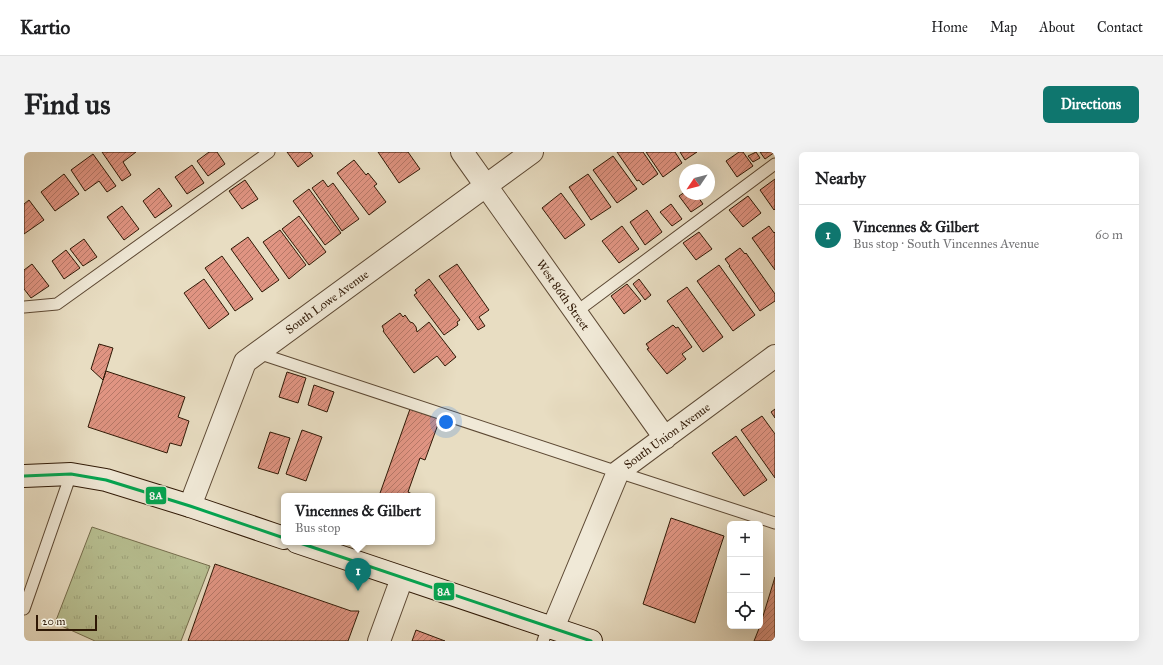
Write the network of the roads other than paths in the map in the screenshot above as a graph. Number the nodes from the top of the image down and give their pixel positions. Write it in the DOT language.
graph roads {
  1 [pos="269,152"];
  2 [pos="462,152"];
  3 [pos="532,152"];
  4 [pos="775,164"];
  5 [pos="486,186"];
  6 [pos="24,307"];
  7 [pos="576,312"];
  8 [pos="258,353"];
  9 [pos="775,356"];
  10 [pos="665,438"];
  11 [pos="618,472"];
  12 [pos="71,474"];
  13 [pos="24,476"];
  14 [pos="190,506"];
  15 [pos="775,523"];
  16 [pos="281,537"];
  17 [pos="306,545"];
  18 [pos="402,578"];
  19 [pos="24,609"];
  20 [pos="548,632"];
  21 [pos="379,641"];
  22 [pos="591,641"];
  1 -- 6 [label="lane"];
  2 -- 5 [label="street, West 86th Street"];
  3 -- 5 [label="street, South Lowe Avenue"];
  4 -- 7 [label="lane"];
  5 -- 7 [label="street, West 86th Street"];
  5 -- 8 [label="street, South Lowe Avenue"];
  7 -- 10 [label="street, West 86th Street"];
  8 -- 11 [label="lane"];
  8 -- 14 [label="street, South Lowe Avenue"];
  9 -- 10 [label="street, South Union Avenue"];
  10 -- 11 [label="street, South Union Avenue"];
  11 -- 15 [label="lane"];
  11 -- 20 [label="street, South Union Avenue"];
  12 -- 13 [label="street"];
  12 -- 14 [label="street"];
  12 -- 19 [label="lane"];
  14 -- 16 [label="street"];
  17 -- 18 [label="street"];
  18 -- 20 [label="street"];
  18 -- 21 [label="street"];
  20 -- 22 [label="street"];
}
